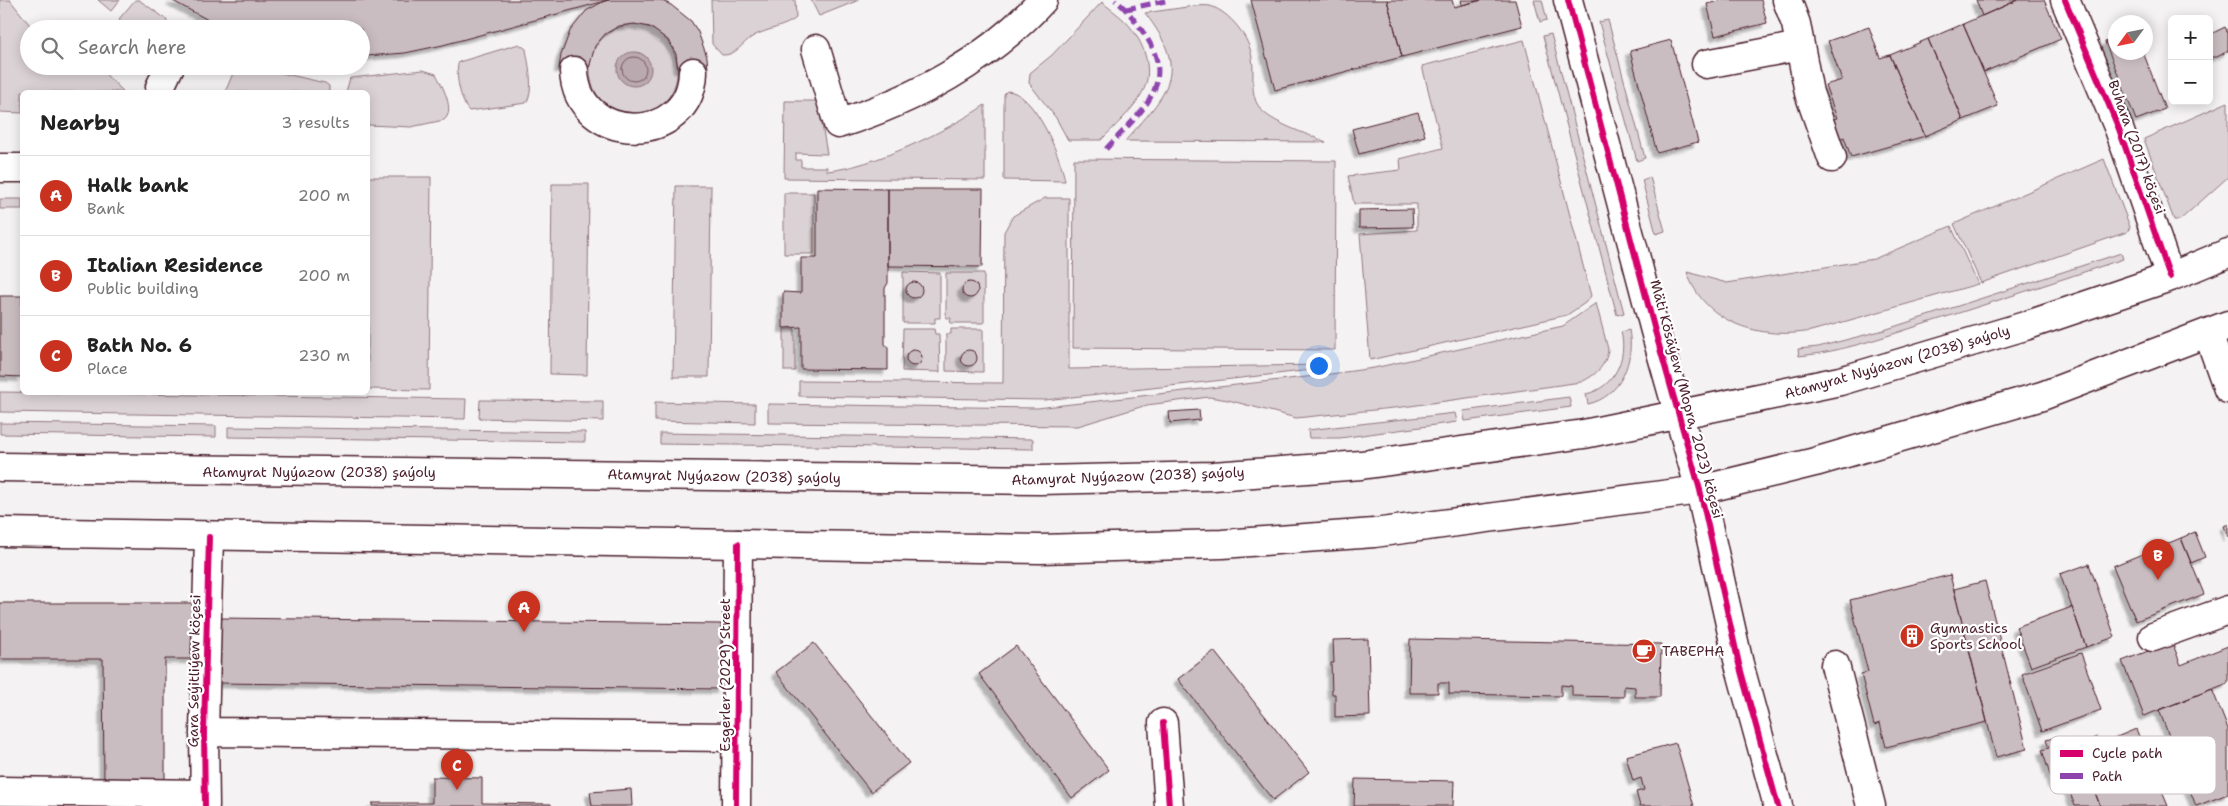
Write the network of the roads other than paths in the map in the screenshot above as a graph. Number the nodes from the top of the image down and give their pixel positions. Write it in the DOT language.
graph roads {
  1 [pos="1043,0"];
  2 [pos="1568,0"];
  3 [pos="1787,0"];
  4 [pos="2065,0"];
  5 [pos="1800,46"];
  6 [pos="816,49"];
  7 [pos="1706,64"];
  8 [pos="574,71"];
  9 [pos="693,72"];
  10 [pos="1832,158"];
  11 [pos="0,168"];
  12 [pos="20,168"];
  13 [pos="2228,253"];
  14 [pos="2170,277"];
  15 [pos="2218,329"];
  16 [pos="2228,389"];
  17 [pos="1680,414"];
  18 [pos="0,467"];
  19 [pos="1700,490"];
  20 [pos="0,532"];
  21 [pos="209,537"];
  22 [pos="738,544"];
  23 [pos="2228,610"];
  24 [pos="2153,637"];
  25 [pos="1835,665"];
  26 [pos="1163,723"];
  27 [pos="204,732"];
  28 [pos="737,737"];
  29 [pos="0,791"];
  30 [pos="205,800"];
  31 [pos="736,806"];
  32 [pos="1169,806"];
  33 [pos="1778,806"];
  34 [pos="1871,806"];
  1 -- 6 [label="main road"];
  2 -- 17 [label="main road, Mäti Kösäýew (Mopra, 2023) köçesi"];
  3 -- 5 [label="main road"];
  4 -- 14 [label="main road, Buhara (2017) köçesi"];
  5 -- 7 [label="main road"];
  5 -- 10 [label="main road"];
  8 -- 9 [label="main road"];
  11 -- 12 [label="main road"];
  13 -- 14 [label="main road, Atamyrat Nyýazow (2038) şaýoly"];
  14 -- 17 [label="main road, Atamyrat Nyýazow (2038) şaýoly"];
  15 -- 16 [label="main road"];
  15 -- 19 [label="main road"];
  17 -- 18 [label="main road, Atamyrat Nyýazow (2038) şaýoly"];
  17 -- 19 [label="main road, Mäti Kösäýew (Mopra, 2023) köçesi"];
  19 -- 22 [label="main road"];
  19 -- 33 [label="main road, Mäti Kösäýew (Mopra, 2023) köçesi"];
  20 -- 21 [label="main road"];
  21 -- 22 [label="main road"];
  21 -- 27 [label="main road, Gara Seýitliýew köçesi"];
  22 -- 28 [label="main road, Esgerler (2029) Street"];
  23 -- 24 [label="main road"];
  25 -- 34 [label="main road"];
  26 -- 32 [label="main road"];
  27 -- 28 [label="main road"];
  27 -- 30 [label="main road, Gara Seýitliýew köçesi"];
  28 -- 31 [label="main road, Esgerler (2029) Street"];
  29 -- 30 [label="main road"];
}
